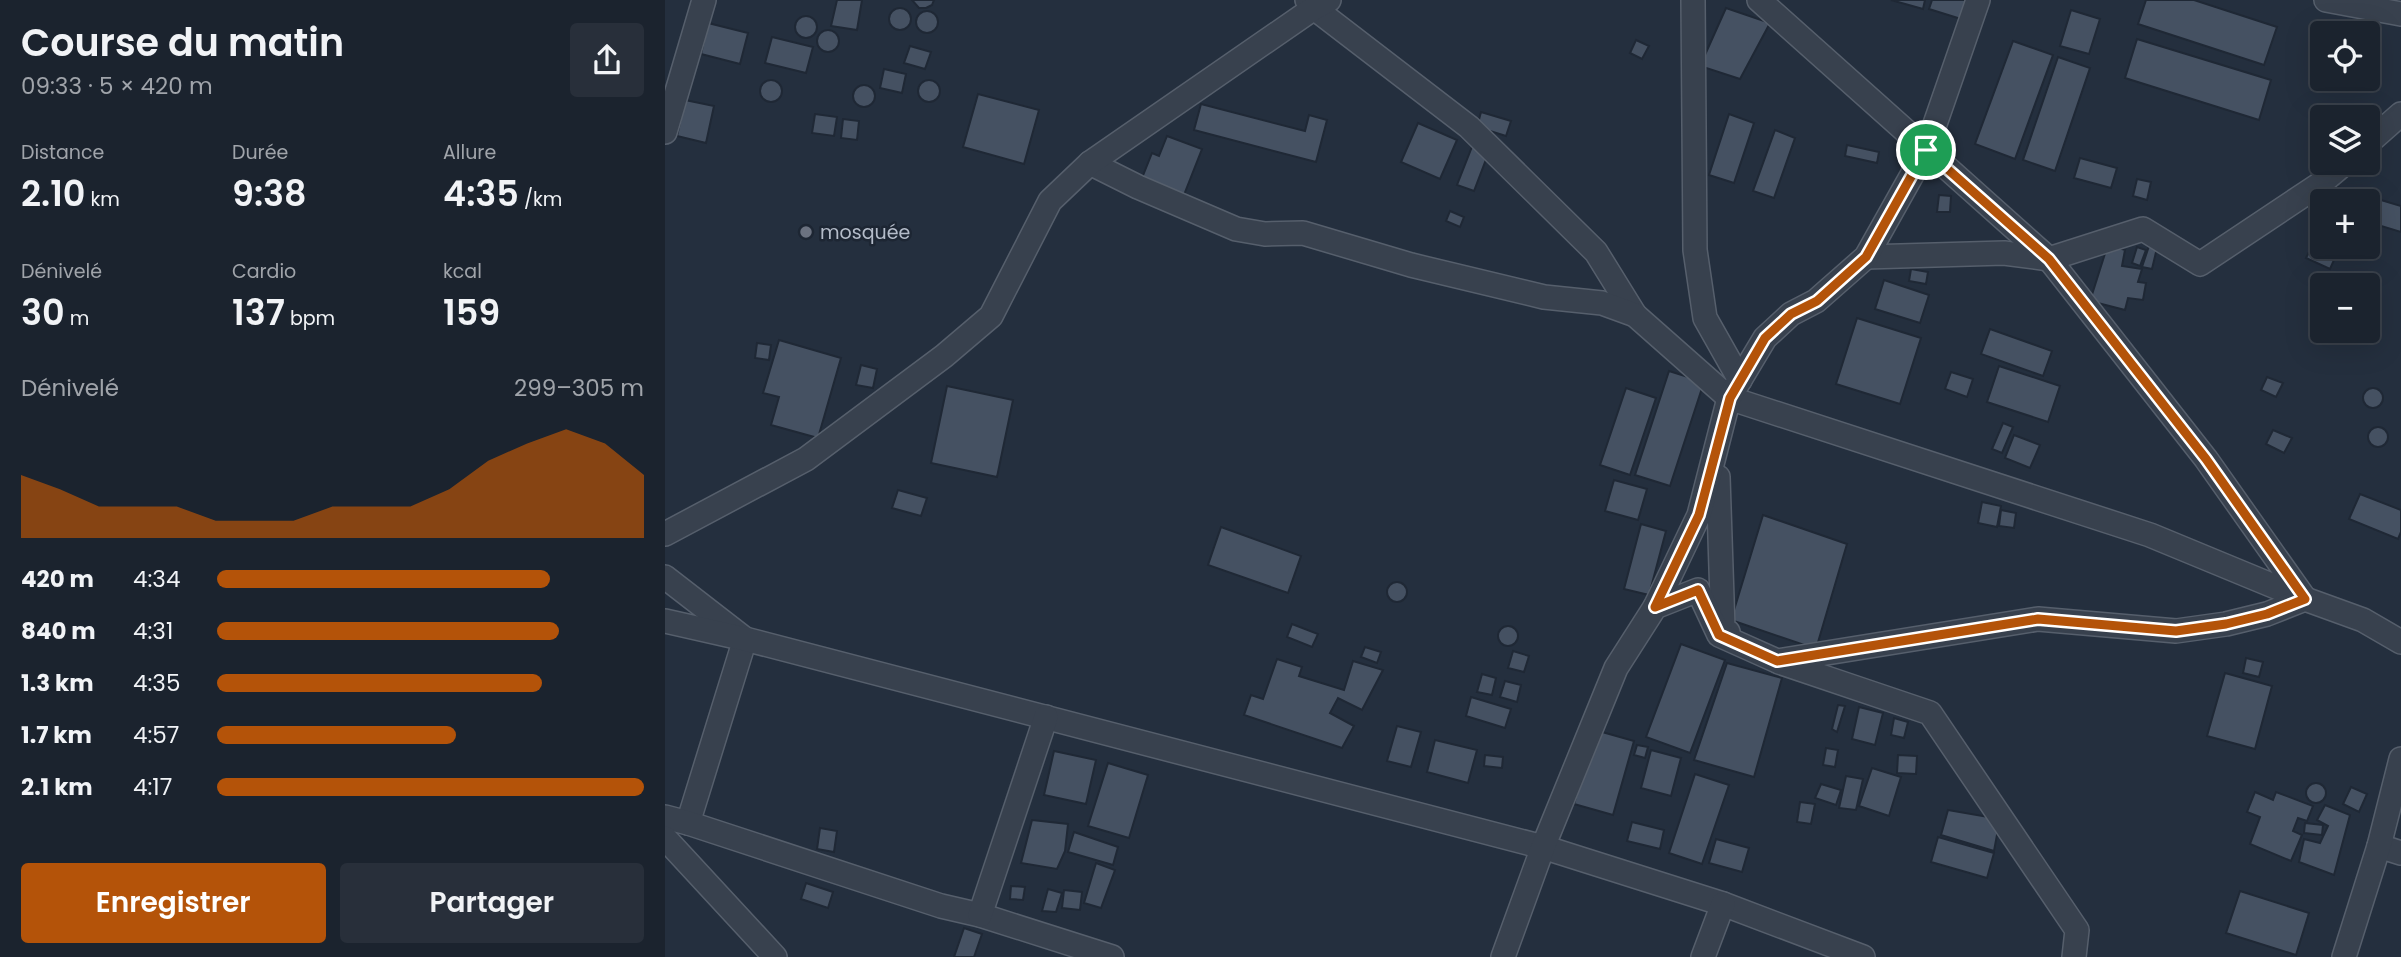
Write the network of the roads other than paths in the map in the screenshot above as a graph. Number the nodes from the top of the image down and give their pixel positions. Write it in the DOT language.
graph roads {
  1 [pos="704,0"];
  2 [pos="1693,0"];
  3 [pos="1759,0"];
  4 [pos="1978,0"];
  5 [pos="2326,0"];
  6 [pos="1317,3"];
  7 [pos="2401,14"];
  8 [pos="2401,114"];
  9 [pos="665,132"];
  10 [pos="2380,132"];
  11 [pos="1926,150"];
  12 [pos="1090,163"];
  13 [pos="2331,175"];
  14 [pos="1866,257"];
  15 [pos="2049,259"];
  16 [pos="1635,315"];
  17 [pos="1735,389"];
  18 [pos="1717,453"];
  19 [pos="665,534"];
  20 [pos="665,578"];
  21 [pos="2305,599"];
  22 [pos="1655,607"];
  23 [pos="665,621"];
  24 [pos="745,639"];
  25 [pos="2401,642"];
  26 [pos="1777,661"];
  27 [pos="1046,717"];
  28 [pos="2401,759"];
  29 [pos="665,817"];
  30 [pos="688,822"];
  31 [pos="665,838"];
  32 [pos="2379,846"];
  33 [pos="1543,847"];
  34 [pos="2401,853"];
  35 [pos="1723,904"];
  36 [pos="980,915"];
  37 [pos="775,957"];
  38 [pos="1112,957"];
  39 [pos="1503,957"];
  40 [pos="1703,957"];
  41 [pos="1863,957"];
  42 [pos="2074,957"];
  43 [pos="2344,957"];
  1 -- 9 [label="street"];
  2 -- 17 [label="street"];
  3 -- 11 [label="street"];
  4 -- 11 [label="street"];
  5 -- 7 [label="street"];
  6 -- 12 [label="street"];
  6 -- 16 [label="street"];
  8 -- 10 [label="street"];
  11 -- 14 [label="street"];
  11 -- 15 [label="street"];
  12 -- 16 [label="street"];
  12 -- 19 [label="street"];
  13 -- 15 [label="street"];
  14 -- 15 [label="street"];
  14 -- 17 [label="street"];
  15 -- 21 [label="street"];
  16 -- 17 [label="street"];
  17 -- 18 [label="street"];
  17 -- 21 [label="street"];
  18 -- 22 [label="street"];
  18 -- 26 [label="street"];
  20 -- 24 [label="street"];
  21 -- 25 [label="street"];
  21 -- 26 [label="street"];
  22 -- 26 [label="street"];
  22 -- 33 [label="street"];
  23 -- 24 [label="street"];
  24 -- 27 [label="street"];
  24 -- 30 [label="street"];
  26 -- 42 [label="street"];
  27 -- 33 [label="street"];
  27 -- 36 [label="street"];
  28 -- 32 [label="street"];
  29 -- 30 [label="street"];
  30 -- 36 [label="street"];
  31 -- 37 [label="street"];
  32 -- 34 [label="street"];
  32 -- 43 [label="street"];
  33 -- 35 [label="street"];
  33 -- 39 [label="street"];
  35 -- 40 [label="street"];
  35 -- 41 [label="street"];
  36 -- 38 [label="street"];
}
